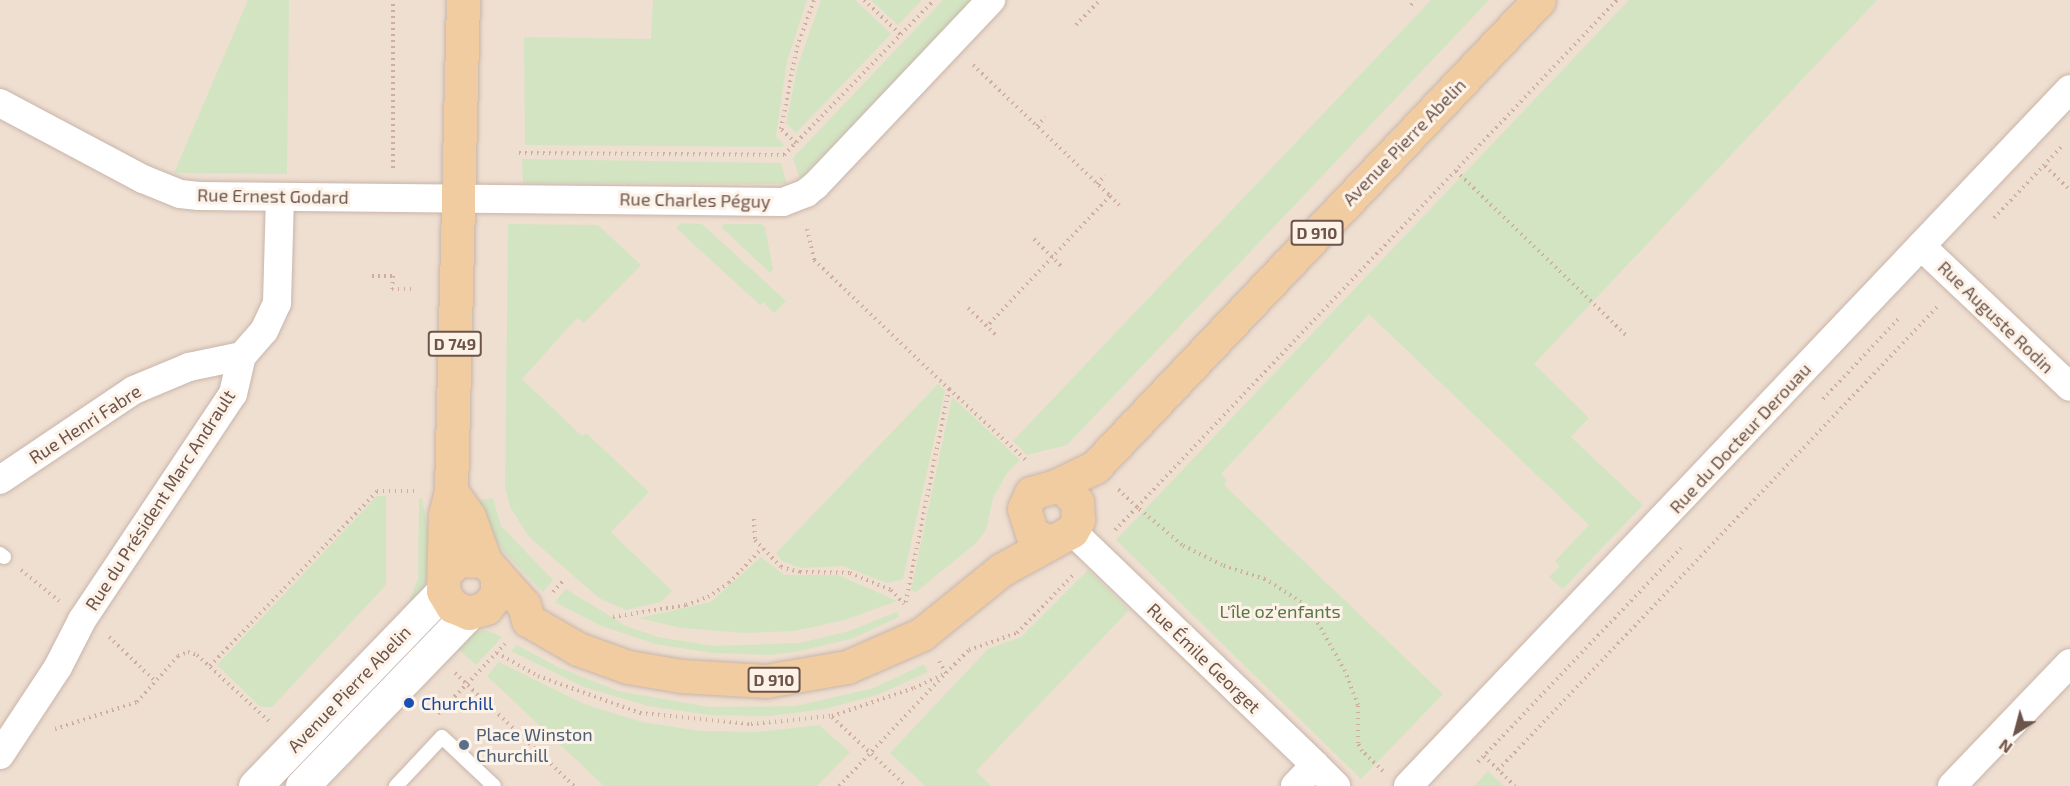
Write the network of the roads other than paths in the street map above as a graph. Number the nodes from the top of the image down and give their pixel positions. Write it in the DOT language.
graph roads {
  1 [pos="463,0"];
  2 [pos="991,0"];
  3 [pos="1539,0"];
  4 [pos="2070,89"];
  5 [pos="0,103"];
  6 [pos="280,197"];
  7 [pos="459,197"];
  8 [pos="1921,246"];
  9 [pos="242,356"];
  10 [pos="2070,387"];
  11 [pos="1095,467"];
  12 [pos="0,480"];
  13 [pos="1056,486"];
  14 [pos="451,491"];
  15 [pos="1023,518"];
  16 [pos="1073,534"];
  17 [pos="491,568"];
  18 [pos="1001,570"];
  19 [pos="444,582"];
  20 [pos="474,613"];
  21 [pos="528,620"];
  22 [pos="2070,663"];
  23 [pos="0,755"];
  24 [pos="1315,765"];
  25 [pos="1967,781"];
  26 [pos="1399,782"];
  27 [pos="255,786"];
  28 [pos="302,786"];
  29 [pos="396,786"];
  30 [pos="494,786"];
  31 [pos="1295,786"];
  32 [pos="1336,786"];
  1 -- 7 [label="main road, D 749"];
  2 -- 7 [label="street, Rue Charles Péguy"];
  3 -- 11 [label="main road, Avenue Pierre Abelin / D 910"];
  4 -- 8 [label="street, Rue du Docteur Derouau"];
  5 -- 6 [label="street, Rue Ernest Godard"];
  6 -- 7 [label="street, Rue Ernest Godard"];
  6 -- 9 [label="street, Rue du Président Marc Andrault"];
  7 -- 14 [label="main road, D 749"];
  8 -- 10 [label="street, Rue Auguste Rodin"];
  8 -- 26 [label="street, Rue du Docteur Derouau"];
  9 -- 12 [label="street, Rue Henri Fabre"];
  9 -- 23 [label="street, Rue du Président Marc Andrault"];
  11 -- 13 [label="main road, Avenue Pierre Abelin / D 910"];
  11 -- 16 [label="main road, Avenue Pierre Abelin / D 910"];
  13 -- 15 [label="main road"];
  13 -- 16 [label="main road"];
  14 -- 17 [label="main road"];
  14 -- 19 [label="main road, D 749"];
  15 -- 16 [label="main road"];
  15 -- 18 [label="main road, D 910"];
  16 -- 18 [label="main road, D 910"];
  16 -- 24 [label="street, Rue Émile Georget"];
  17 -- 19 [label="main road"];
  17 -- 20 [label="main road"];
  17 -- 21 [label="main road"];
  18 -- 21 [label="main road, D 910"];
  19 -- 20 [label="main road"];
  19 -- 27 [label="main road, Avenue Pierre Abelin"];
  20 -- 21 [label="main road, D 910"];
  20 -- 28 [label="main road, Avenue Pierre Abelin"];
  22 -- 25 [label="street"];
  24 -- 31 [label="street"];
  24 -- 32 [label="street, Rue Émile Georget"];
  29 -- 30 [label="lane"];
}
